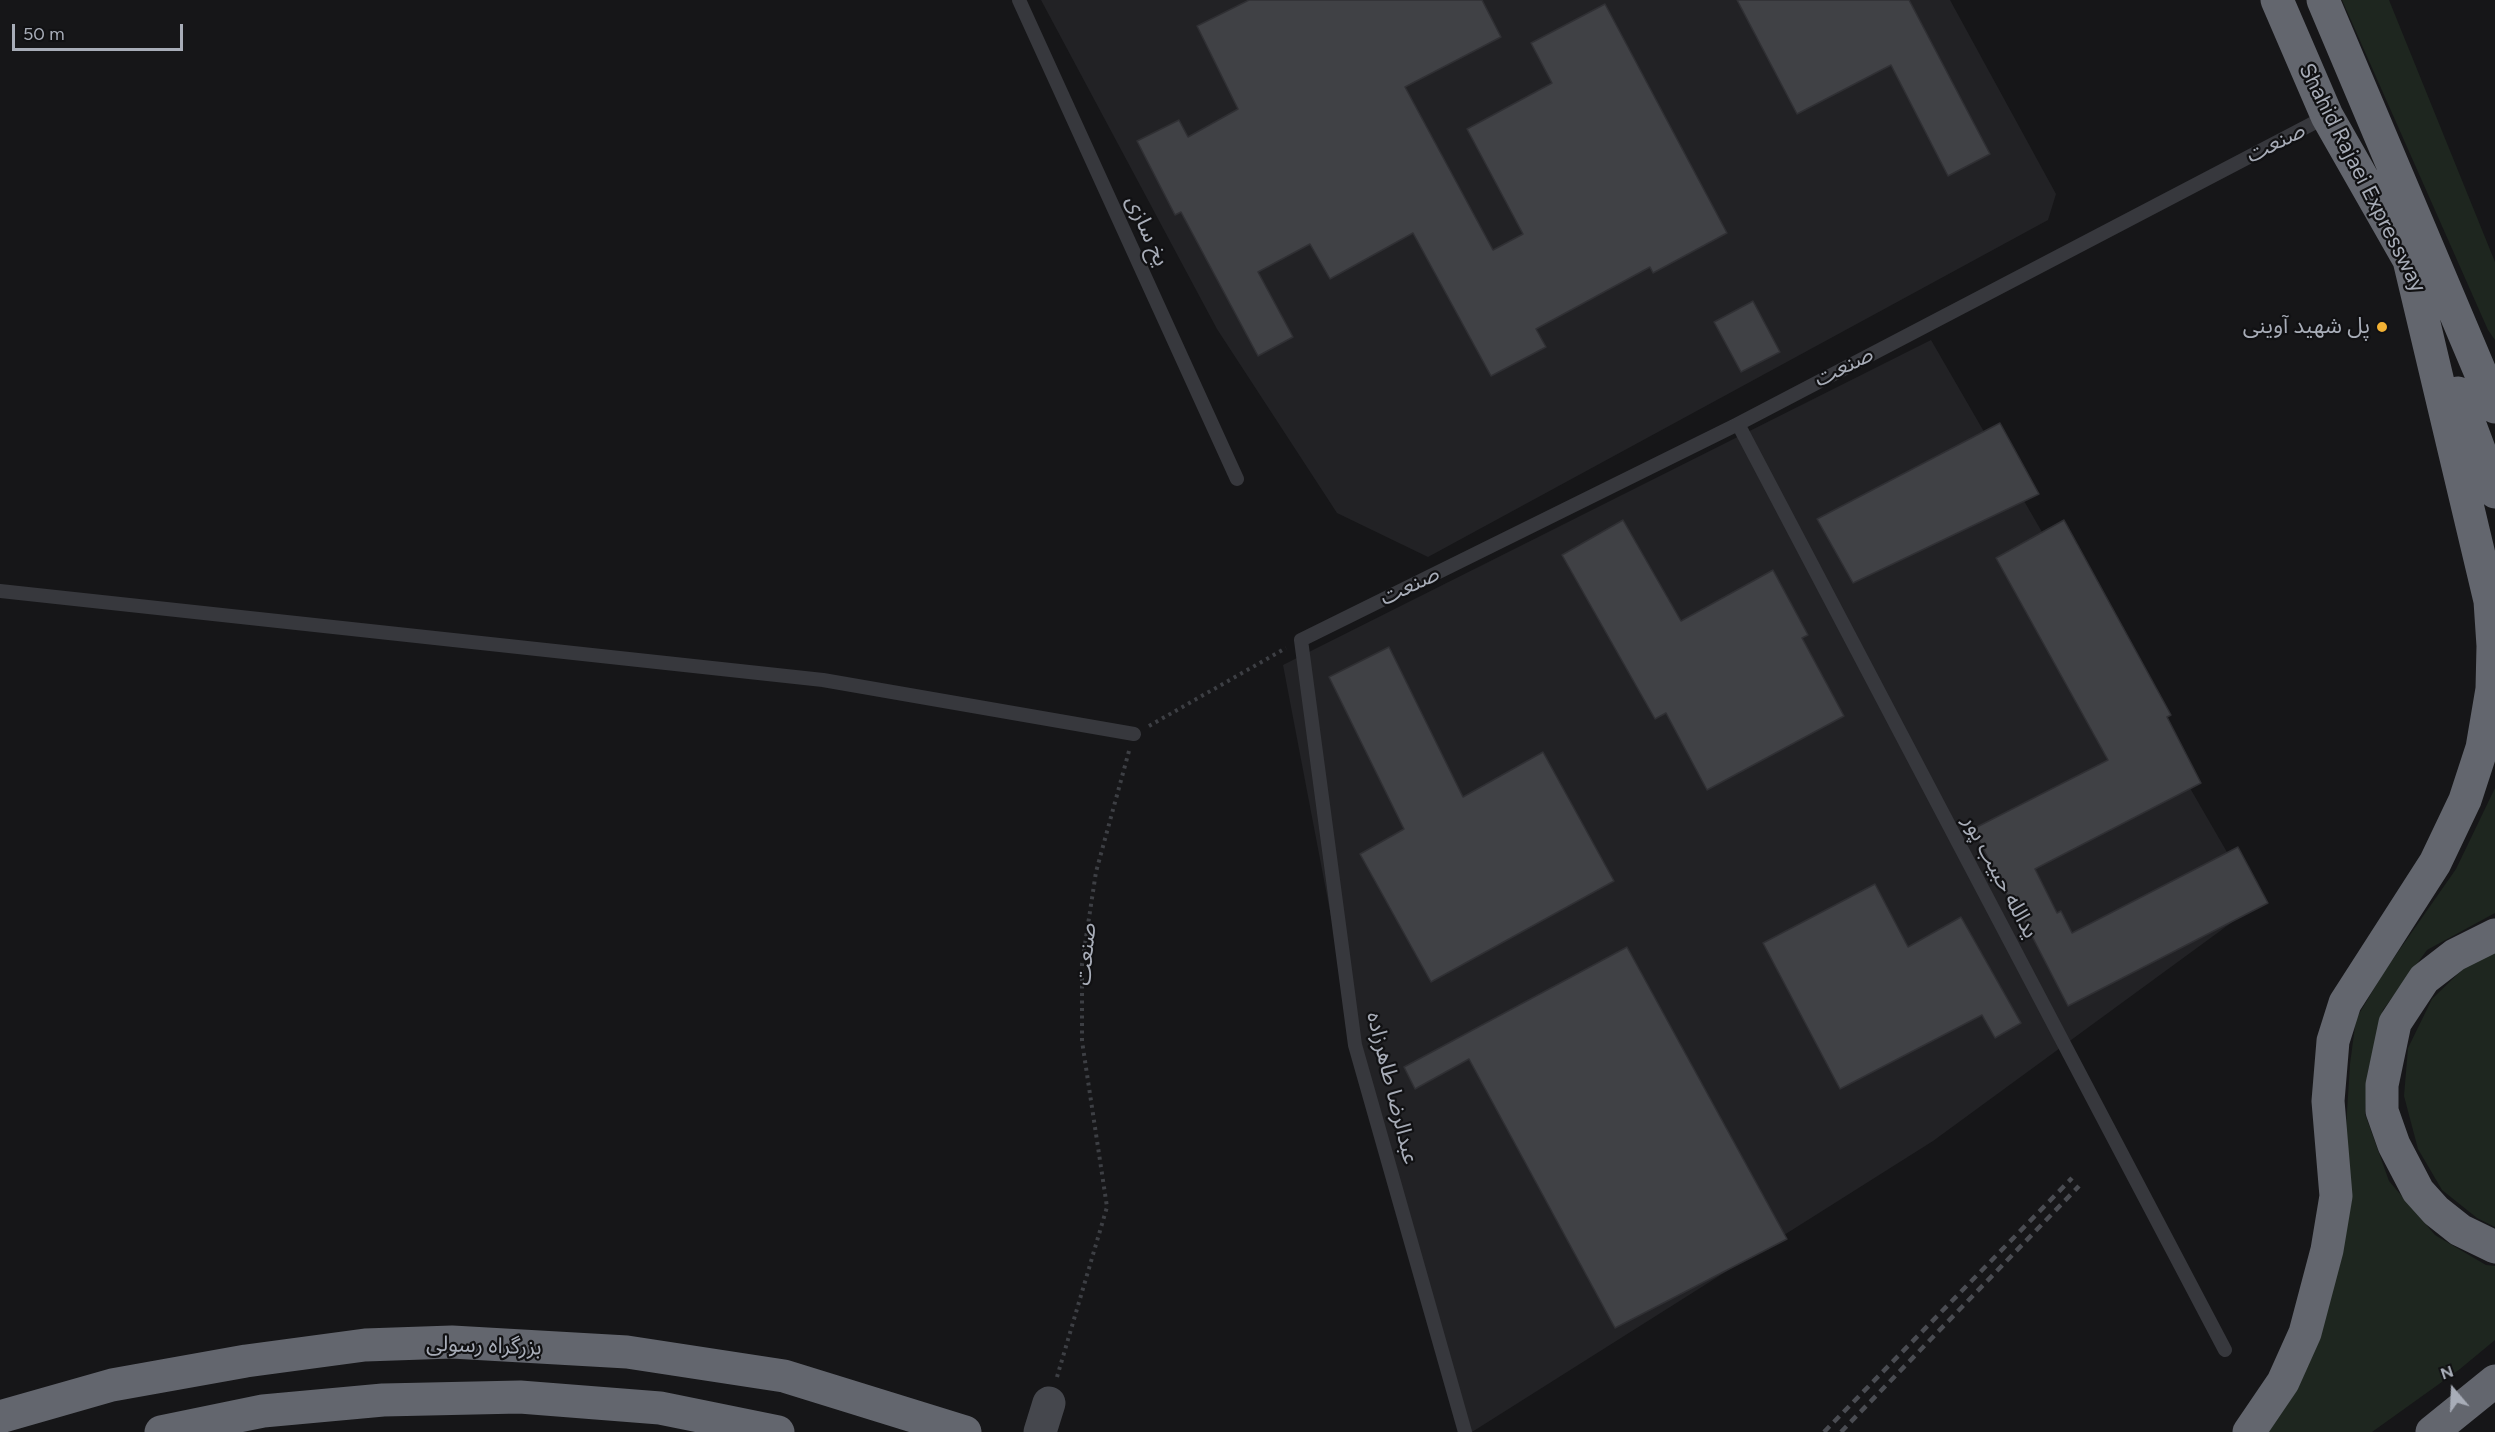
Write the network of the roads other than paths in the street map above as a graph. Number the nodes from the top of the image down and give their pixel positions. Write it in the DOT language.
graph roads {
  1 [pos="1019,0"];
  2 [pos="2277,0"];
  3 [pos="2323,0"];
  4 [pos="2326,117"];
  5 [pos="2423,267"];
  6 [pos="2495,369"];
  7 [pos="2495,408"];
  8 [pos="1737,424"];
  9 [pos="1237,479"];
  10 [pos="2495,492"];
  11 [pos="0,591"];
  12 [pos="1301,640"];
  13 [pos="1134,734"];
  14 [pos="2495,935"];
  15 [pos="2495,1247"];
  16 [pos="2225,1350"];
  17 [pos="2495,1381"];
  18 [pos="0,1417"];
  19 [pos="161,1432"];
  20 [pos="778,1432"];
  21 [pos="965,1432"];
  22 [pos="1465,1432"];
  23 [pos="2249,1432"];
  24 [pos="2432,1432"];
  1 -- 9 [label="lane, یخ سازی"];
  2 -- 4 [label="highway, Shahid Rajaei Expressway"];
  3 -- 5 [label="highway, Shahid Rajaei Expressway"];
  4 -- 5 [label="highway, Shahid Rajaei Expressway"];
  4 -- 8 [label="lane, صنعت"];
  5 -- 6 [label="highway"];
  5 -- 7 [label="highway, Shahid Rajaei Expressway"];
  5 -- 10 [label="highway, Shahid Rajaei Expressway"];
  5 -- 23 [label="highway"];
  8 -- 12 [label="lane, صنعت"];
  8 -- 16 [label="lane, یدالله حبیب پور"];
  11 -- 13 [label="lane"];
  12 -- 22 [label="lane, عبدالرضا طاهرزاده"];
  14 -- 15 [label="highway"];
  17 -- 24 [label="highway"];
  18 -- 21 [label="highway, بزرگراه رسولی"];
  19 -- 20 [label="highway"];
}
